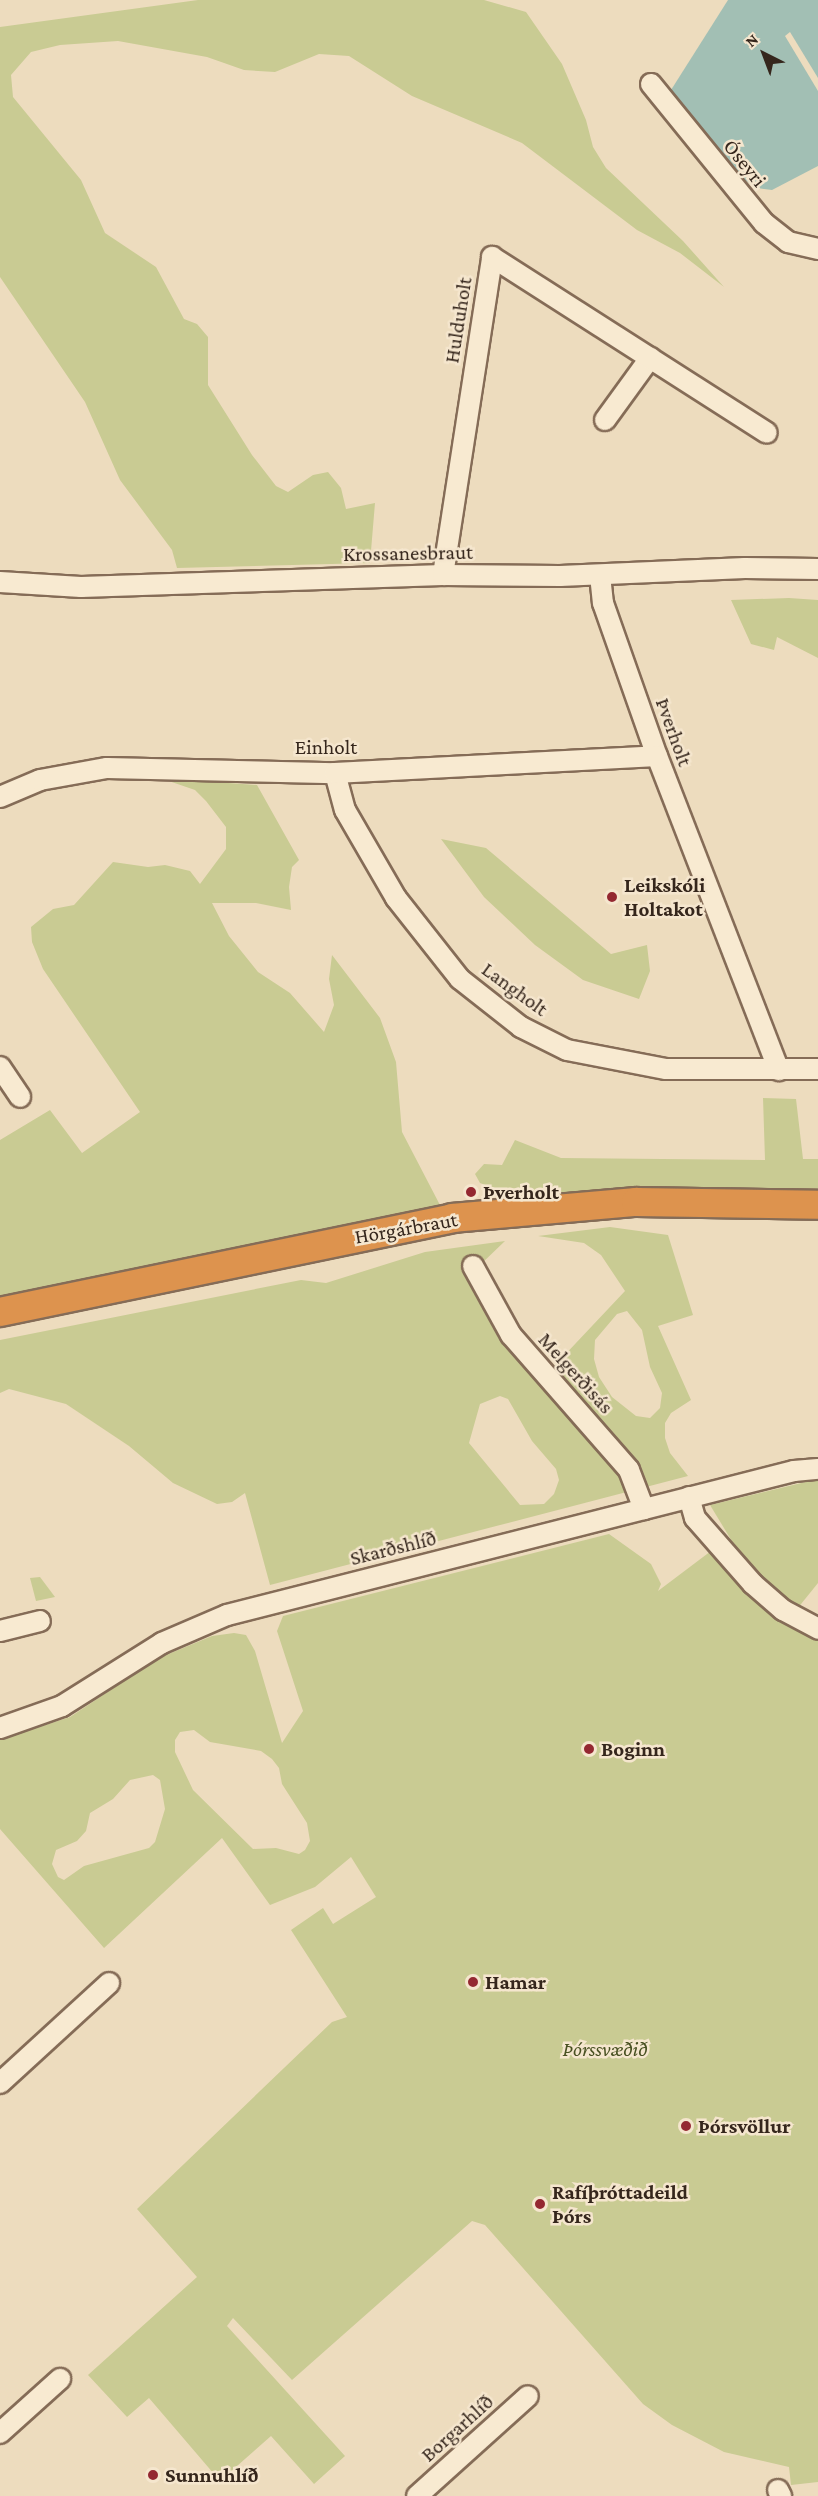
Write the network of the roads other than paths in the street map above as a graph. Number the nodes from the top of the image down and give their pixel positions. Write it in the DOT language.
graph roads {
  1 [pos="651,84"];
  2 [pos="818,249"];
  3 [pos="650,358"];
  4 [pos="605,420"];
  5 [pos="766,433"];
  6 [pos="818,569"];
  7 [pos="443,574"];
  8 [pos="600,575"];
  9 [pos="0,582"];
  10 [pos="657,756"];
  11 [pos="335,773"];
  12 [pos="0,797"];
  13 [pos="0,1067"];
  14 [pos="818,1069"];
  15 [pos="779,1070"];
  16 [pos="21,1097"];
  17 [pos="818,1205"];
  18 [pos="473,1266"];
  19 [pos="0,1312"];
  20 [pos="818,1469"];
  21 [pos="689,1497"];
  22 [pos="644,1509"];
  23 [pos="40,1621"];
  24 [pos="818,1629"];
  25 [pos="0,1631"];
  26 [pos="0,1728"];
  27 [pos="109,1983"];
  28 [pos="0,2083"];
  29 [pos="60,2379"];
  30 [pos="528,2396"];
  31 [pos="0,2433"];
  32 [pos="417,2496"];
  1 -- 2 [label="street, Óseyri"];
  3 -- 4 [label="street"];
  3 -- 5 [label="street, Hulduholt"];
  3 -- 7 [label="street, Hulduholt"];
  6 -- 8 [label="street, Krossanesbraut"];
  7 -- 8 [label="street, Krossanesbraut"];
  7 -- 9 [label="street, Krossanesbraut"];
  8 -- 10 [label="street, Þverholt"];
  10 -- 11 [label="street, Einholt"];
  10 -- 15 [label="street, Þverholt"];
  11 -- 12 [label="street, Einholt"];
  11 -- 15 [label="street, Langholt"];
  13 -- 16 [label="street"];
  14 -- 15 [label="street, Langholt"];
  17 -- 19 [label="highway, Hörgárbraut"];
  18 -- 22 [label="street, Melgerðisás"];
  20 -- 21 [label="street, Skarðshlíð"];
  21 -- 22 [label="street, Skarðshlíð"];
  21 -- 24 [label="street"];
  22 -- 26 [label="street, Skarðshlíð"];
  23 -- 25 [label="street"];
  27 -- 28 [label="street"];
  29 -- 31 [label="street"];
  30 -- 32 [label="street, Borgarhlíð"];
}
